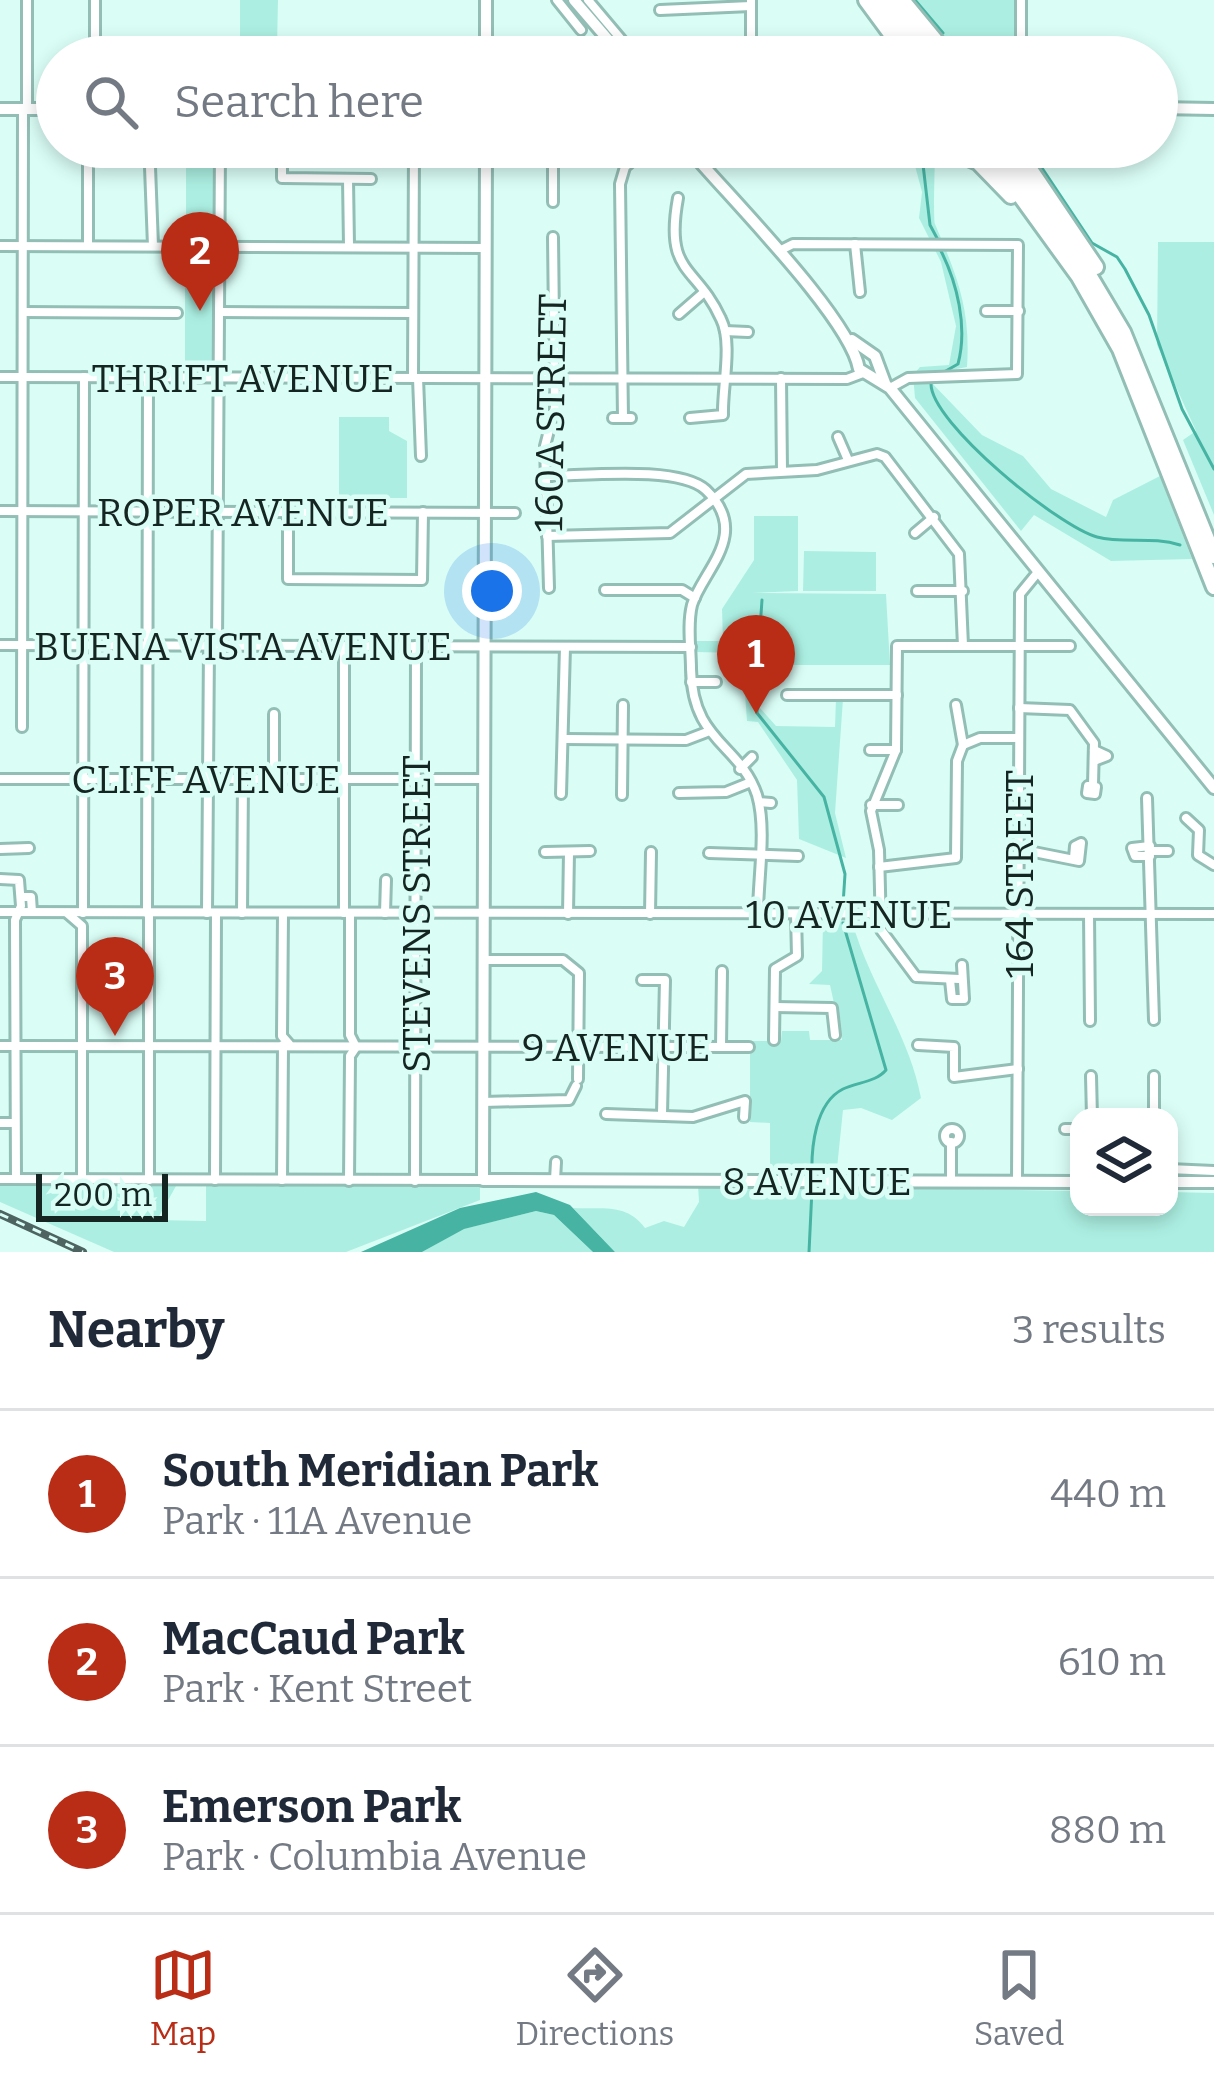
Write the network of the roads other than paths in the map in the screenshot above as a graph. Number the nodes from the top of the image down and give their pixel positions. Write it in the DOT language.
graph roads {
  1 [pos="27,0"];
  2 [pos="95,0"];
  3 [pos="486,0"];
  4 [pos="557,0"];
  5 [pos="573,0"];
  6 [pos="588,0"];
  7 [pos="866,0"];
  8 [pos="878,0"];
  9 [pos="892,0"];
  10 [pos="902,0"];
  11 [pos="1021,0"];
  12 [pos="751,3"];
  13 [pos="660,10"];
  14 [pos="581,30"];
  15 [pos="95,36"];
  16 [pos="486,36"];
  17 [pos="602,36"];
  18 [pos="618,36"];
  19 [pos="751,36"];
  20 [pos="893,36"];
  21 [pos="905,36"];
  22 [pos="919,36"];
  23 [pos="932,36"];
  24 [pos="1021,36"];
  25 [pos="0,109"];
  26 [pos="25,109"];
  27 [pos="36,109"];
  28 [pos="1178,109"];
  29 [pos="1214,109"];
  30 [pos="88,168"];
  31 [pos="150,168"];
  32 [pos="220,168"];
  33 [pos="282,168"];
  34 [pos="414,168"];
  35 [pos="486,168"];
  36 [pos="553,168"];
  37 [pos="626,168"];
  38 [pos="709,168"];
  39 [pos="985,168"];
  40 [pos="1001,168"];
  41 [pos="1014,168"];
  42 [pos="1029,168"];
  43 [pos="348,179"];
  44 [pos="371,179"];
  45 [pos="678,199"];
  46 [pos="553,202"];
  47 [pos="553,237"];
  48 [pos="855,244"];
  49 [pos="0,246"];
  50 [pos="23,246"];
  51 [pos="88,246"];
  52 [pos="153,246"];
  53 [pos="220,246"];
  54 [pos="349,246"];
  55 [pos="413,247"];
  56 [pos="486,248"];
  57 [pos="775,248"];
  58 [pos="860,292"];
  59 [pos="702,294"];
  60 [pos="986,311"];
  61 [pos="1019,311"];
  62 [pos="23,312"];
  63 [pos="219,312"];
  64 [pos="177,313"];
  65 [pos="413,313"];
  66 [pos="679,314"];
  67 [pos="1102,314"];
  68 [pos="725,332"];
  69 [pos="748,332"];
  70 [pos="866,364"];
  71 [pos="0,377"];
  72 [pos="23,377"];
  73 [pos="85,377"];
  74 [pos="148,378"];
  75 [pos="219,378"];
  76 [pos="415,378"];
  77 [pos="781,378"];
  78 [pos="486,379"];
  79 [pos="554,379"];
  80 [pos="619,379"];
  81 [pos="722,379"];
  82 [pos="887,386"];
  83 [pos="622,418"];
  84 [pos="690,418"];
  85 [pos="838,437"];
  86 [pos="1172,442"];
  87 [pos="421,456"];
  88 [pos="848,460"];
  89 [pos="782,471"];
  90 [pos="545,476"];
  91 [pos="714,500"];
  92 [pos="0,511"];
  93 [pos="22,512"];
  94 [pos="84,512"];
  95 [pos="148,512"];
  96 [pos="218,512"];
  97 [pos="288,512"];
  98 [pos="423,512"];
  99 [pos="515,513"];
  100 [pos="485,514"];
  101 [pos="934,518"];
  102 [pos="915,533"];
  103 [pos="547,536"];
  104 [pos="1196,537"];
  105 [pos="1214,556"];
  106 [pos="1038,572"];
  107 [pos="1214,587"];
  108 [pos="549,588"];
  109 [pos="605,590"];
  110 [pos="917,591"];
  111 [pos="963,591"];
  112 [pos="695,598"];
  113 [pos="1214,600"];
  114 [pos="0,645"];
  115 [pos="22,646"];
  116 [pos="84,646"];
  117 [pos="147,646"];
  118 [pos="213,646"];
  119 [pos="344,646"];
  120 [pos="416,646"];
  121 [pos="691,646"];
  122 [pos="963,646"];
  123 [pos="1020,646"];
  124 [pos="1070,646"];
  125 [pos="485,647"];
  126 [pos="566,647"];
  127 [pos="691,682"];
  128 [pos="716,682"];
  129 [pos="787,695"];
  130 [pos="897,695"];
  131 [pos="623,705"];
  132 [pos="956,705"];
  133 [pos="1019,708"];
  134 [pos="274,714"];
  135 [pos="22,727"];
  136 [pos="707,732"];
  137 [pos="1019,738"];
  138 [pos="565,739"];
  139 [pos="623,740"];
  140 [pos="963,745"];
  141 [pos="870,749"];
  142 [pos="896,749"];
  143 [pos="752,757"];
  144 [pos="740,769"];
  145 [pos="84,778"];
  146 [pos="147,778"];
  147 [pos="208,778"];
  148 [pos="274,778"];
  149 [pos="344,778"];
  150 [pos="0,779"];
  151 [pos="243,779"];
  152 [pos="416,779"];
  153 [pos="484,779"];
  154 [pos="751,782"];
  155 [pos="1093,785"];
  156 [pos="1214,788"];
  157 [pos="679,793"];
  158 [pos="561,794"];
  159 [pos="622,795"];
  160 [pos="1147,798"];
  161 [pos="758,802"];
  162 [pos="771,803"];
  163 [pos="871,805"];
  164 [pos="898,805"];
  165 [pos="1186,818"];
  166 [pos="29,848"];
  167 [pos="0,849"];
  168 [pos="1019,849"];
  169 [pos="590,851"];
  170 [pos="1150,851"];
  171 [pos="1168,851"];
  172 [pos="545,852"];
  173 [pos="569,852"];
  174 [pos="651,852"];
  175 [pos="709,853"];
  176 [pos="758,856"];
  177 [pos="798,856"];
  178 [pos="1074,858"];
  179 [pos="1214,865"];
  180 [pos="879,867"];
  181 [pos="0,879"];
  182 [pos="386,880"];
  183 [pos="21,897"];
  184 [pos="0,912"];
  185 [pos="32,912"];
  186 [pos="65,913"];
  187 [pos="83,913"];
  188 [pos="148,913"];
  189 [pos="212,913"];
  190 [pos="242,913"];
  191 [pos="385,913"];
  192 [pos="283,914"];
  193 [pos="347,914"];
  194 [pos="416,914"];
  195 [pos="484,914"];
  196 [pos="568,914"];
  197 [pos="650,914"];
  198 [pos="758,914"];
  199 [pos="796,914"];
  200 [pos="879,914"];
  201 [pos="1088,914"];
  202 [pos="1150,914"];
  203 [pos="1214,914"];
  204 [pos="1018,915"];
  205 [pos="17,916"];
  206 [pos="484,960"];
  207 [pos="962,965"];
  208 [pos="722,971"];
  209 [pos="642,980"];
  210 [pos="775,1007"];
  211 [pos="1154,1020"];
  212 [pos="1090,1021"];
  213 [pos="350,1035"];
  214 [pos="835,1035"];
  215 [pos="774,1040"];
  216 [pos="283,1043"];
  217 [pos="0,1046"];
  218 [pos="15,1046"];
  219 [pos="216,1046"];
  220 [pos="342,1046"];
  221 [pos="356,1046"];
  222 [pos="918,1046"];
  223 [pos="82,1047"];
  224 [pos="149,1047"];
  225 [pos="416,1047"];
  226 [pos="483,1047"];
  227 [pos="578,1047"];
  228 [pos="665,1047"];
  229 [pos="721,1047"];
  230 [pos="749,1047"];
  231 [pos="350,1056"];
  232 [pos="1018,1069"];
  233 [pos="1091,1076"];
  234 [pos="1154,1076"];
  235 [pos="483,1102"];
  236 [pos="1092,1108"];
  237 [pos="1154,1108"];
  238 [pos="606,1114"];
  239 [pos="662,1114"];
  240 [pos="744,1117"];
  241 [pos="0,1123"];
  242 [pos="15,1123"];
  243 [pos="1065,1129"];
  244 [pos="1070,1129"];
  245 [pos="952,1142"];
  246 [pos="556,1162"];
  247 [pos="1178,1169"];
  248 [pos="1214,1171"];
  249 [pos="0,1179"];
  250 [pos="16,1179"];
  251 [pos="82,1180"];
  252 [pos="149,1180"];
  253 [pos="215,1180"];
  254 [pos="282,1180"];
  255 [pos="349,1180"];
  256 [pos="483,1180"];
  257 [pos="415,1181"];
  258 [pos="555,1181"];
  259 [pos="1017,1181"];
  260 [pos="951,1182"];
  261 [pos="1070,1182"];
  262 [pos="1178,1182"];
  263 [pos="1214,1182"];
  1 -- 26 [label="street"];
  2 -- 15 [label="street"];
  3 -- 16 [label="main road"];
  4 -- 14 [label="street"];
  5 -- 17 [label="main road"];
  6 -- 18 [label="street"];
  7 -- 20 [label="highway"];
  8 -- 21 [label="highway"];
  9 -- 22 [label="highway"];
  10 -- 23 [label="highway"];
  11 -- 24 [label="street"];
  12 -- 13 [label="street"];
  12 -- 19 [label="street"];
  25 -- 26 [label="main road"];
  26 -- 27 [label="main road"];
  26 -- 50 [label="street"];
  28 -- 29 [label="main road"];
  30 -- 51 [label="street"];
  31 -- 52 [label="street"];
  32 -- 53 [label="street"];
  33 -- 43 [label="street"];
  34 -- 55 [label="street"];
  35 -- 56 [label="main road"];
  36 -- 46 [label="street"];
  37 -- 80 [label="street"];
  38 -- 57 [label="main road"];
  39 -- 67 [label="highway"];
  40 -- 67 [label="highway"];
  41 -- 86 [label="highway"];
  42 -- 86 [label="highway"];
  43 -- 44 [label="street"];
  43 -- 54 [label="street"];
  45 -- 59 [label="street"];
  47 -- 79 [label="street, 160A STREET"];
  48 -- 57 [label="street"];
  48 -- 58 [label="street"];
  48 -- 61 [label="street"];
  49 -- 50 [label="street"];
  50 -- 51 [label="street"];
  50 -- 62 [label="street"];
  51 -- 52 [label="street"];
  52 -- 53 [label="street"];
  53 -- 54 [label="street"];
  53 -- 63 [label="street"];
  54 -- 55 [label="street"];
  55 -- 56 [label="street"];
  55 -- 65 [label="street"];
  56 -- 78 [label="main road"];
  57 -- 70 [label="main road"];
  59 -- 66 [label="street"];
  59 -- 68 [label="street"];
  60 -- 61 [label="street"];
  61 -- 82 [label="street"];
  62 -- 64 [label="street"];
  62 -- 72 [label="street"];
  63 -- 65 [label="street"];
  63 -- 75 [label="street"];
  65 -- 76 [label="street"];
  67 -- 104 [label="highway"];
  68 -- 69 [label="street"];
  68 -- 81 [label="street"];
  70 -- 77 [label="street, THRIFT AVENUE"];
  70 -- 82 [label="main road"];
  71 -- 72 [label="street, THRIFT AVENUE"];
  72 -- 73 [label="street, THRIFT AVENUE"];
  72 -- 93 [label="street"];
  73 -- 74 [label="street, THRIFT AVENUE"];
  73 -- 94 [label="street"];
  74 -- 75 [label="street, THRIFT AVENUE"];
  74 -- 95 [label="street"];
  75 -- 76 [label="street, THRIFT AVENUE"];
  75 -- 96 [label="street"];
  76 -- 78 [label="street, THRIFT AVENUE"];
  76 -- 87 [label="street"];
  77 -- 81 [label="street, THRIFT AVENUE"];
  77 -- 89 [label="street"];
  78 -- 79 [label="street, THRIFT AVENUE"];
  78 -- 100 [label="main road"];
  79 -- 80 [label="street, THRIFT AVENUE"];
  79 -- 90 [label="street, 160A STREET"];
  80 -- 81 [label="street, THRIFT AVENUE"];
  80 -- 83 [label="street"];
  81 -- 84 [label="street"];
  82 -- 106 [label="main road"];
  85 -- 88 [label="street"];
  86 -- 105 [label="highway"];
  88 -- 89 [label="street"];
  88 -- 101 [label="street"];
  89 -- 91 [label="street"];
  90 -- 91 [label="street"];
  90 -- 103 [label="street, 160A STREET"];
  91 -- 103 [label="street"];
  91 -- 112 [label="street"];
  92 -- 93 [label="street, ROPER AVENUE"];
  93 -- 94 [label="street, ROPER AVENUE"];
  93 -- 115 [label="street"];
  94 -- 95 [label="street, ROPER AVENUE"];
  94 -- 116 [label="street"];
  95 -- 96 [label="street, ROPER AVENUE"];
  95 -- 117 [label="street"];
  96 -- 97 [label="street, ROPER AVENUE"];
  96 -- 118 [label="street"];
  97 -- 98 [label="street, ROPER AVENUE"];
  97 -- 98 [label="street"];
  98 -- 100 [label="street, ROPER AVENUE"];
  99 -- 100 [label="street, ROPER AVENUE"];
  100 -- 125 [label="main road"];
  101 -- 102 [label="street"];
  101 -- 111 [label="street"];
  103 -- 108 [label="street, 160A STREET"];
  104 -- 107 [label="highway"];
  104 -- 113 [label="highway"];
  106 -- 123 [label="street, 164 STREET"];
  106 -- 156 [label="main road"];
  109 -- 112 [label="street"];
  110 -- 111 [label="street"];
  111 -- 122 [label="street"];
  112 -- 121 [label="street"];
  114 -- 115 [label="street, BUENA VISTA AVENUE"];
  115 -- 116 [label="street, BUENA VISTA AVENUE"];
  115 -- 135 [label="street"];
  116 -- 117 [label="street, BUENA VISTA AVENUE"];
  116 -- 145 [label="street"];
  117 -- 118 [label="street, BUENA VISTA AVENUE"];
  117 -- 146 [label="street"];
  118 -- 119 [label="street, BUENA VISTA AVENUE"];
  118 -- 147 [label="street"];
  119 -- 120 [label="street, BUENA VISTA AVENUE"];
  119 -- 149 [label="street"];
  120 -- 125 [label="street, BUENA VISTA AVENUE"];
  120 -- 152 [label="street, STEVENS STREET"];
  121 -- 126 [label="street, BUENA VISTA AVENUE"];
  121 -- 127 [label="street"];
  122 -- 123 [label="street"];
  122 -- 130 [label="street"];
  123 -- 124 [label="street"];
  123 -- 133 [label="street, 164 STREET"];
  125 -- 126 [label="street, BUENA VISTA AVENUE"];
  125 -- 153 [label="main road"];
  126 -- 138 [label="street"];
  127 -- 128 [label="street"];
  127 -- 136 [label="street"];
  129 -- 130 [label="street"];
  130 -- 142 [label="street"];
  131 -- 139 [label="street"];
  132 -- 140 [label="street"];
  133 -- 137 [label="street, 164 STREET"];
  133 -- 155 [label="street"];
  134 -- 148 [label="street"];
  136 -- 139 [label="street"];
  136 -- 144 [label="street"];
  137 -- 140 [label="street"];
  137 -- 168 [label="street, 164 STREET"];
  138 -- 139 [label="street"];
  138 -- 158 [label="street"];
  139 -- 159 [label="street"];
  140 -- 180 [label="street"];
  141 -- 142 [label="street"];
  142 -- 163 [label="street"];
  143 -- 144 [label="street"];
  144 -- 154 [label="street"];
  145 -- 146 [label="street, CLIFF AVENUE"];
  145 -- 150 [label="street, CLIFF AVENUE"];
  145 -- 187 [label="street"];
  146 -- 147 [label="street, CLIFF AVENUE"];
  146 -- 188 [label="street"];
  147 -- 151 [label="street, CLIFF AVENUE"];
  147 -- 189 [label="street"];
  148 -- 149 [label="street, CLIFF AVENUE"];
  148 -- 151 [label="street, CLIFF AVENUE"];
  149 -- 152 [label="street, CLIFF AVENUE"];
  149 -- 193 [label="street"];
  151 -- 190 [label="street"];
  152 -- 153 [label="street, CLIFF AVENUE"];
  152 -- 194 [label="street, STEVENS STREET"];
  153 -- 195 [label="main road"];
  154 -- 157 [label="street"];
  154 -- 161 [label="street"];
  160 -- 170 [label="street"];
  161 -- 162 [label="street"];
  161 -- 176 [label="street"];
  163 -- 164 [label="street"];
  163 -- 180 [label="street"];
  165 -- 179 [label="street"];
  166 -- 167 [label="street"];
  168 -- 178 [label="street"];
  168 -- 204 [label="street, 164 STREET"];
  169 -- 173 [label="street"];
  170 -- 171 [label="street"];
  170 -- 202 [label="street"];
  172 -- 173 [label="street"];
  173 -- 196 [label="street"];
  174 -- 197 [label="street"];
  175 -- 176 [label="street"];
  176 -- 177 [label="street"];
  176 -- 198 [label="street"];
  180 -- 200 [label="street"];
  181 -- 183 [label="street"];
  182 -- 191 [label="street"];
  183 -- 185 [label="street"];
  183 -- 205 [label="street"];
  184 -- 205 [label="street, 10 AVENUE"];
  185 -- 186 [label="street, 10 AVENUE"];
  185 -- 205 [label="street, 10 AVENUE"];
  186 -- 187 [label="street, 10 AVENUE"];
  186 -- 223 [label="street"];
  187 -- 188 [label="street, 10 AVENUE"];
  188 -- 189 [label="street, 10 AVENUE"];
  188 -- 224 [label="street"];
  189 -- 190 [label="street, 10 AVENUE"];
  189 -- 219 [label="street"];
  190 -- 192 [label="street, 10 AVENUE"];
  191 -- 193 [label="street, 10 AVENUE"];
  191 -- 194 [label="street, 10 AVENUE"];
  192 -- 193 [label="street, 10 AVENUE"];
  192 -- 216 [label="street"];
  193 -- 213 [label="street"];
  194 -- 195 [label="street, 10 AVENUE"];
  194 -- 225 [label="street, STEVENS STREET"];
  195 -- 196 [label="street, 10 AVENUE"];
  195 -- 206 [label="main road"];
  196 -- 197 [label="street, 10 AVENUE"];
  197 -- 198 [label="street, 10 AVENUE"];
  198 -- 199 [label="street, 10 AVENUE"];
  199 -- 200 [label="street, 10 AVENUE"];
  199 -- 210 [label="street"];
  200 -- 204 [label="street, 10 AVENUE"];
  200 -- 207 [label="street"];
  201 -- 202 [label="street, 10 AVENUE"];
  201 -- 204 [label="street, 10 AVENUE"];
  201 -- 212 [label="street"];
  202 -- 203 [label="street, 10 AVENUE"];
  202 -- 211 [label="street"];
  204 -- 232 [label="street, 164 STREET"];
  205 -- 218 [label="street"];
  206 -- 226 [label="main road"];
  206 -- 227 [label="street"];
  208 -- 229 [label="street"];
  209 -- 228 [label="street"];
  210 -- 214 [label="street"];
  210 -- 215 [label="street"];
  213 -- 220 [label="street"];
  213 -- 221 [label="street"];
  216 -- 219 [label="street, 9 AVENUE"];
  216 -- 220 [label="street, 9 AVENUE"];
  216 -- 254 [label="street"];
  217 -- 218 [label="street, 9 AVENUE"];
  218 -- 223 [label="street, 9 AVENUE"];
  218 -- 242 [label="street"];
  219 -- 224 [label="street, 9 AVENUE"];
  219 -- 253 [label="street"];
  220 -- 221 [label="street, 9 AVENUE"];
  220 -- 231 [label="street"];
  221 -- 225 [label="street, 9 AVENUE"];
  221 -- 231 [label="street"];
  222 -- 232 [label="street"];
  223 -- 224 [label="street, 9 AVENUE"];
  223 -- 251 [label="street"];
  224 -- 252 [label="street"];
  225 -- 226 [label="street, 9 AVENUE"];
  225 -- 257 [label="street, STEVENS STREET"];
  226 -- 227 [label="street, 9 AVENUE"];
  226 -- 235 [label="main road"];
  227 -- 228 [label="street, 9 AVENUE"];
  227 -- 235 [label="street"];
  228 -- 229 [label="street, 9 AVENUE"];
  228 -- 239 [label="street"];
  229 -- 230 [label="street, 9 AVENUE"];
  231 -- 255 [label="street"];
  232 -- 259 [label="street, 164 STREET"];
  233 -- 236 [label="street"];
  234 -- 237 [label="street"];
  235 -- 256 [label="main road"];
  238 -- 239 [label="street"];
  239 -- 240 [label="street"];
  241 -- 242 [label="street"];
  242 -- 250 [label="street"];
  243 -- 244 [label="street"];
  245 -- 260 [label="street"];
  246 -- 258 [label="street"];
  247 -- 248 [label="street"];
  249 -- 250 [label="street"];
  250 -- 251 [label="street"];
  251 -- 252 [label="street"];
  252 -- 253 [label="street"];
  253 -- 254 [label="street"];
  254 -- 255 [label="street"];
  255 -- 257 [label="street"];
  256 -- 257 [label="street"];
  256 -- 258 [label="main road, 8 AVENUE"];
  258 -- 260 [label="main road, 8 AVENUE"];
  259 -- 260 [label="main road, 8 AVENUE"];
  259 -- 261 [label="main road, 8 AVENUE"];
  262 -- 263 [label="main road"];
}
